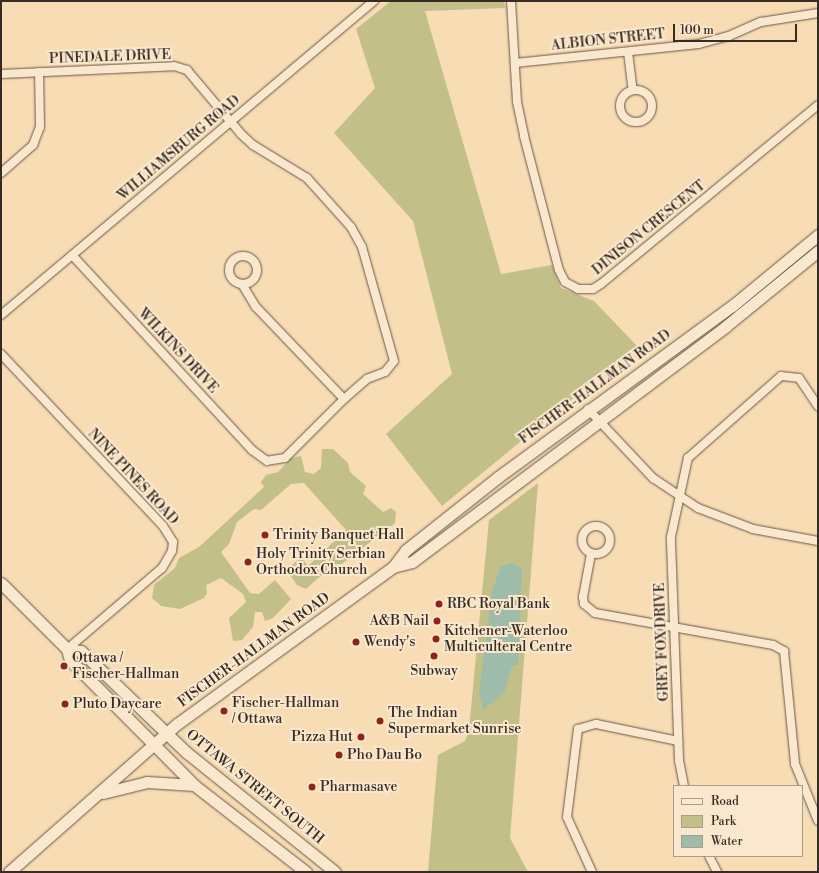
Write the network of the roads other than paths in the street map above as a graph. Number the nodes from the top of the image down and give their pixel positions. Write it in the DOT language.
graph roads {
  1 [pos="374,1"];
  2 [pos="511,1"];
  3 [pos="818,13"];
  4 [pos="628,52"];
  5 [pos="515,63"];
  6 [pos="39,72"];
  7 [pos="1,74"];
  8 [pos="634,90"];
  9 [pos="818,105"];
  10 [pos="231,121"];
  11 [pos="1,172"];
  12 [pos="818,235"];
  13 [pos="818,250"];
  14 [pos="72,255"];
  15 [pos="242,284"];
  16 [pos="1,315"];
  17 [pos="1,354"];
  18 [pos="344,399"];
  19 [pos="818,406"];
  20 [pos="588,409"];
  21 [pos="597,420"];
  22 [pos="267,461"];
  23 [pos="679,497"];
  24 [pos="818,541"];
  25 [pos="591,554"];
  26 [pos="393,567"];
  27 [pos="1,583"];
  28 [pos="675,628"];
  29 [pos="67,649"];
  30 [pos="167,733"];
  31 [pos="678,740"];
  32 [pos="152,745"];
  33 [pos="194,785"];
  34 [pos="684,785"];
  35 [pos="100,793"];
  36 [pos="818,821"];
  37 [pos="710,857"];
  38 [pos="9,872"];
  39 [pos="306,872"];
  40 [pos="335,872"];
  41 [pos="592,872"];
  42 [pos="717,872"];
  1 -- 10 [label="street, WILLIAMSBURG ROAD"];
  2 -- 5 [label="street, DINISON CRESCENT"];
  3 -- 4 [label="street, ALBION STREET"];
  4 -- 5 [label="street, ALBION STREET"];
  4 -- 8 [label="street"];
  5 -- 9 [label="street, DINISON CRESCENT"];
  6 -- 7 [label="street, PINEDALE DRIVE"];
  6 -- 10 [label="street, PINEDALE DRIVE"];
  6 -- 11 [label="street"];
  8 -- 8 [label="street"];
  10 -- 14 [label="street, WILLIAMSBURG ROAD"];
  10 -- 18 [label="street, PINEDALE DRIVE"];
  12 -- 20 [label="main road, FISCHER-HALLMAN ROAD"];
  13 -- 21 [label="main road, FISCHER-HALLMAN ROAD"];
  14 -- 16 [label="street, WILLIAMSBURG ROAD"];
  14 -- 22 [label="street, WILKINS DRIVE"];
  15 -- 18 [label="street"];
  17 -- 29 [label="street, NINE PINES ROAD"];
  18 -- 22 [label="street, PINEDALE DRIVE"];
  19 -- 23 [label="street, GREY FOX DRIVE"];
  20 -- 21 [label="street"];
  20 -- 26 [label="main road, FISCHER-HALLMAN ROAD"];
  21 -- 23 [label="street"];
  21 -- 26 [label="main road, FISCHER-HALLMAN ROAD"];
  23 -- 24 [label="street"];
  23 -- 28 [label="street, GREY FOX DRIVE"];
  25 -- 28 [label="street"];
  26 -- 30 [label="main road, FISCHER-HALLMAN ROAD"];
  27 -- 29 [label="main road, OTTAWA STREET SOUTH"];
  28 -- 31 [label="street, GREY FOX DRIVE"];
  28 -- 36 [label="street"];
  29 -- 30 [label="main road, OTTAWA STREET SOUTH"];
  29 -- 32 [label="main road, OTTAWA STREET SOUTH"];
  30 -- 32 [label="main road, FISCHER-HALLMAN ROAD"];
  30 -- 40 [label="main road, OTTAWA STREET SOUTH"];
  31 -- 34 [label="street, GREY FOX DRIVE"];
  31 -- 41 [label="street"];
  32 -- 33 [label="main road, OTTAWA STREET SOUTH"];
  32 -- 35 [label="main road, FISCHER-HALLMAN ROAD"];
  33 -- 35 [label="main road"];
  33 -- 39 [label="main road, OTTAWA STREET SOUTH"];
  35 -- 38 [label="main road, FISCHER-HALLMAN ROAD"];
  37 -- 42 [label="street"];
}
